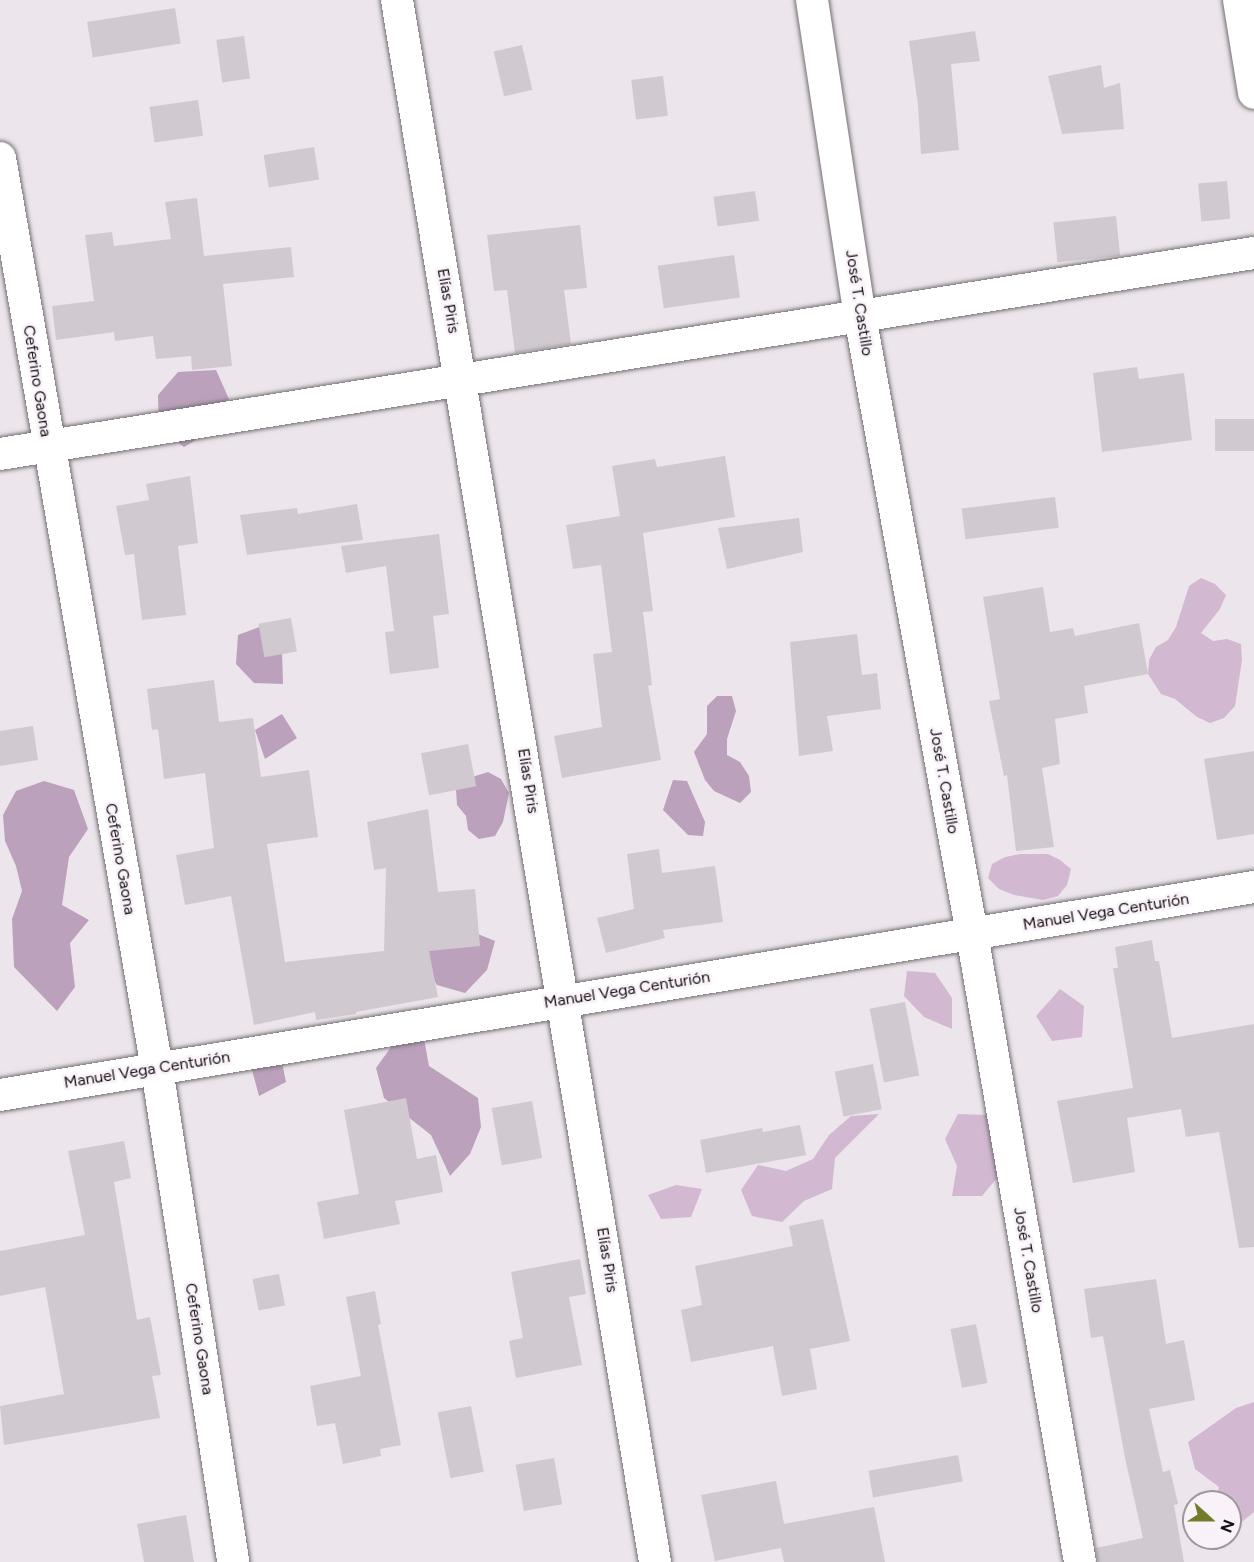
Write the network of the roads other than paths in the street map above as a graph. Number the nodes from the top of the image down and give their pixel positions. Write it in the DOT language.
graph roads {
  1 [pos="397,0"];
  2 [pos="812,0"];
  3 [pos="1239,0"];
  4 [pos="1254,93"];
  5 [pos="0,158"];
  6 [pos="1254,253"];
  7 [pos="860,316"];
  8 [pos="461,381"];
  9 [pos="48,447"];
  10 [pos="0,454"];
  11 [pos="1254,887"];
  12 [pos="972,934"];
  13 [pos="565,1001"];
  14 [pos="157,1069"];
  15 [pos="0,1095"];
  16 [pos="233,1562"];
  17 [pos="655,1562"];
  18 [pos="1080,1562"];
  1 -- 8 [label="street, Elías Piris"];
  2 -- 7 [label="street, José T. Castillo"];
  3 -- 4 [label="street"];
  5 -- 9 [label="street, Ceferino Gaona"];
  6 -- 7 [label="street"];
  7 -- 8 [label="street"];
  7 -- 12 [label="street, José T. Castillo"];
  8 -- 9 [label="street"];
  8 -- 13 [label="street, Elías Piris"];
  9 -- 10 [label="street"];
  9 -- 14 [label="street, Ceferino Gaona"];
  11 -- 12 [label="street, Manuel Vega Centurión"];
  12 -- 13 [label="street, Manuel Vega Centurión"];
  12 -- 18 [label="street, José T. Castillo"];
  13 -- 14 [label="street, Manuel Vega Centurión"];
  13 -- 17 [label="street, Elías Piris"];
  14 -- 15 [label="street, Manuel Vega Centurión"];
  14 -- 16 [label="street, Ceferino Gaona"];
}
